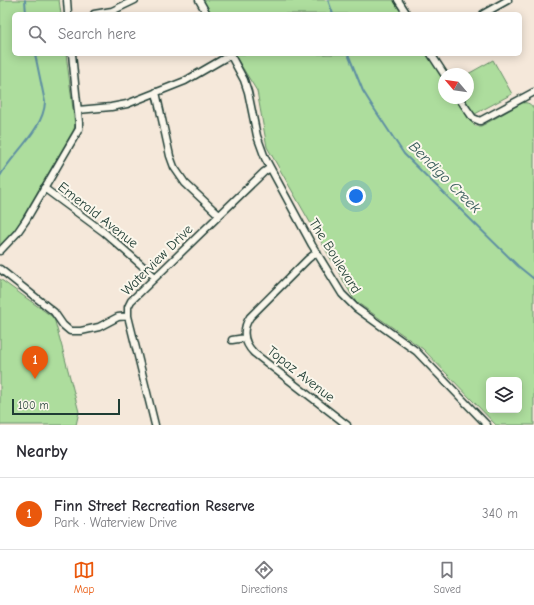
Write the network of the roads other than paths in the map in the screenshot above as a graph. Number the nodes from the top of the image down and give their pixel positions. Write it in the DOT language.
graph roads {
  1 [pos="67,0"];
  2 [pos="135,0"];
  3 [pos="199,0"];
  4 [pos="398,0"];
  5 [pos="508,0"];
  6 [pos="68,12"];
  7 [pos="106,12"];
  8 [pos="206,12"];
  9 [pos="406,12"];
  10 [pos="487,12"];
  11 [pos="72,56"];
  12 [pos="227,56"];
  13 [pos="231,56"];
  14 [pos="432,56"];
  15 [pos="440,68"];
  16 [pos="156,92"];
  17 [pos="532,93"];
  18 [pos="534,101"];
  19 [pos="463,104"];
  20 [pos="78,110"];
  21 [pos="270,168"];
  22 [pos="44,188"];
  23 [pos="219,216"];
  24 [pos="0,251"];
  25 [pos="317,252"];
  26 [pos="0,269"];
  27 [pos="155,277"];
  28 [pos="128,316"];
  29 [pos="245,338"];
  30 [pos="232,340"];
  31 [pos="155,425"];
  32 [pos="347,425"];
  33 [pos="487,425"];
  1 -- 6 [label="street"];
  2 -- 7 [label="street"];
  3 -- 8 [label="street"];
  4 -- 9 [label="street"];
  5 -- 10 [label="street"];
  11 -- 20 [label="street"];
  12 -- 16 [label="street"];
  13 -- 21 [label="street, The Boulevard"];
  14 -- 15 [label="street"];
  16 -- 20 [label="street"];
  16 -- 23 [label="street"];
  17 -- 18 [label="street"];
  17 -- 19 [label="street"];
  20 -- 22 [label="street"];
  21 -- 23 [label="street, Waterview Drive"];
  21 -- 25 [label="street, The Boulevard"];
  22 -- 24 [label="street"];
  22 -- 27 [label="street, Emerald Avenue"];
  23 -- 27 [label="street, Waterview Drive"];
  25 -- 29 [label="street"];
  25 -- 33 [label="street, The Boulevard"];
  26 -- 28 [label="street, Waterview Drive"];
  27 -- 28 [label="street, Waterview Drive"];
  28 -- 31 [label="street"];
  29 -- 30 [label="street"];
  29 -- 32 [label="street, Topaz Avenue"];
}
